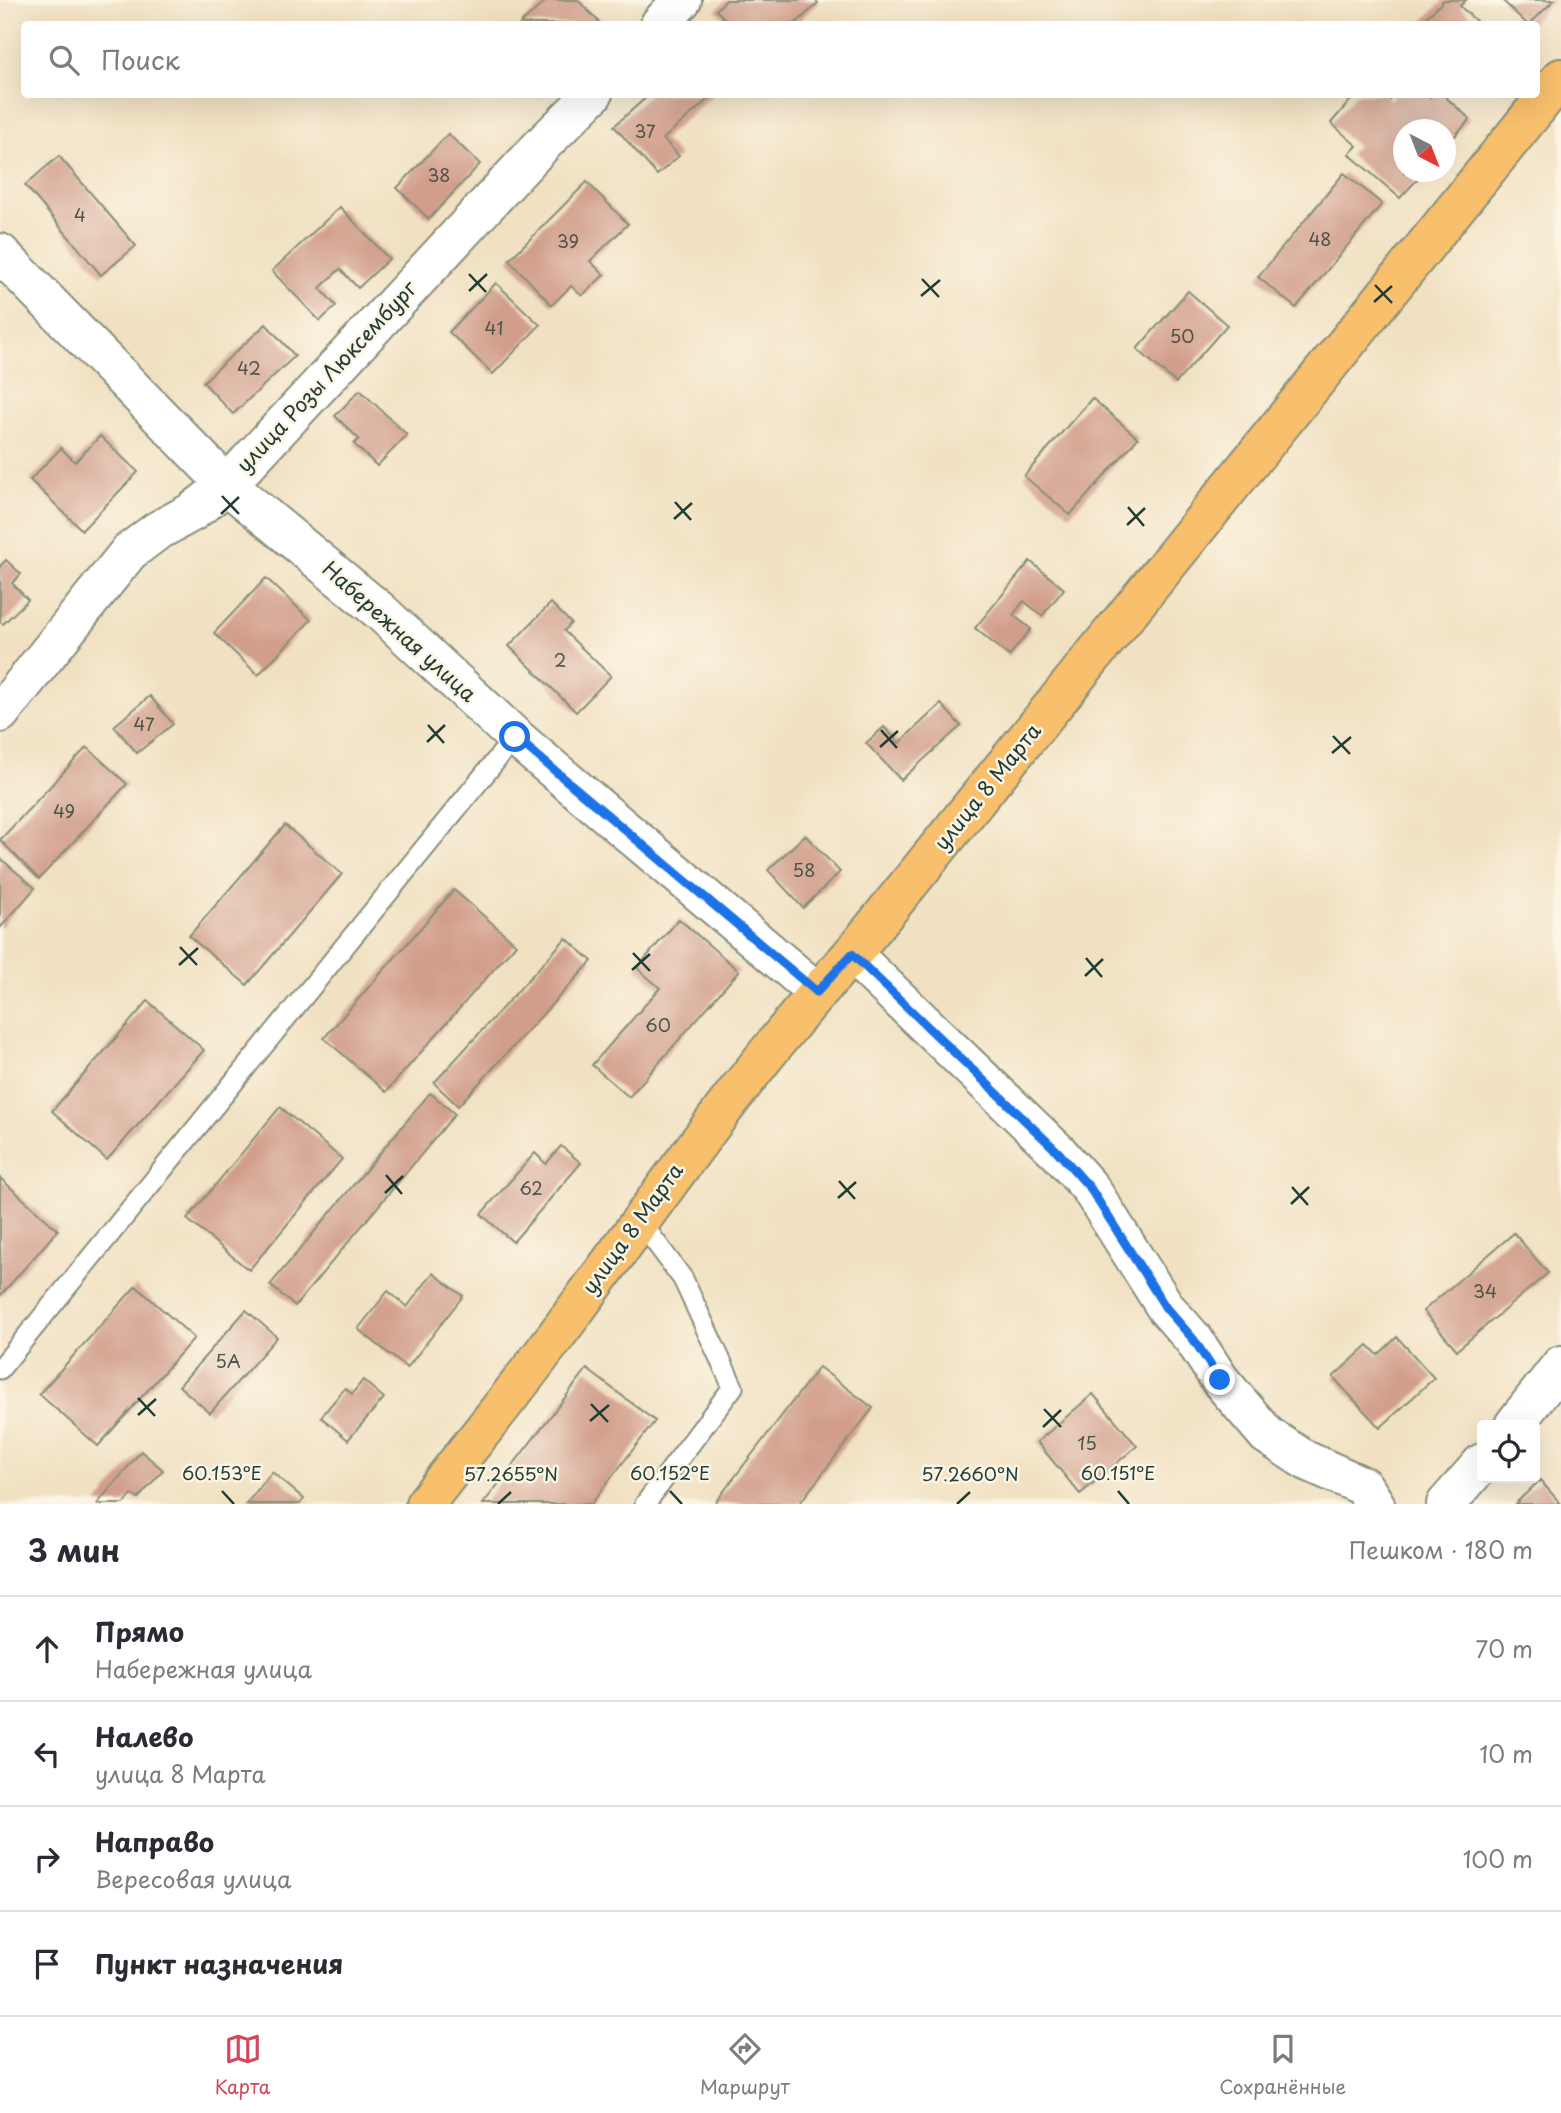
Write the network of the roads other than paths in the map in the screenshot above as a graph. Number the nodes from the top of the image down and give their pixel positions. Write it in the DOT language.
graph roads {
  1 [pos="682,0"];
  2 [pos="663,21"];
  3 [pos="1561,78"];
  4 [pos="589,98"];
  5 [pos="0,253"];
  6 [pos="227,485"];
  7 [pos="0,713"];
  8 [pos="515,737"];
  9 [pos="852,954"];
  10 [pos="817,992"];
  11 [pos="640,1220"];
  12 [pos="1561,1365"];
  13 [pos="0,1369"];
  14 [pos="1518,1420"];
  15 [pos="1477,1470"];
  16 [pos="425,1504"];
  17 [pos="645,1504"];
  18 [pos="1375,1504"];
  19 [pos="1446,1504"];
  1 -- 2 [label="street"];
  3 -- 9 [label="main road, улица 8 Марта"];
  4 -- 6 [label="street, улица Розы Люксембург"];
  5 -- 6 [label="street, Набережная улица"];
  6 -- 7 [label="street, улица Розы Люксембург"];
  6 -- 8 [label="street, Набережная улица"];
  8 -- 10 [label="street, Набережная улица"];
  8 -- 13 [label="lane"];
  9 -- 10 [label="main road, улица 8 Марта"];
  9 -- 18 [label="street"];
  10 -- 11 [label="main road, улица 8 Марта"];
  11 -- 16 [label="main road, улица 8 Марта"];
  11 -- 17 [label="lane"];
  12 -- 14 [label="street"];
  15 -- 19 [label="street"];
}
